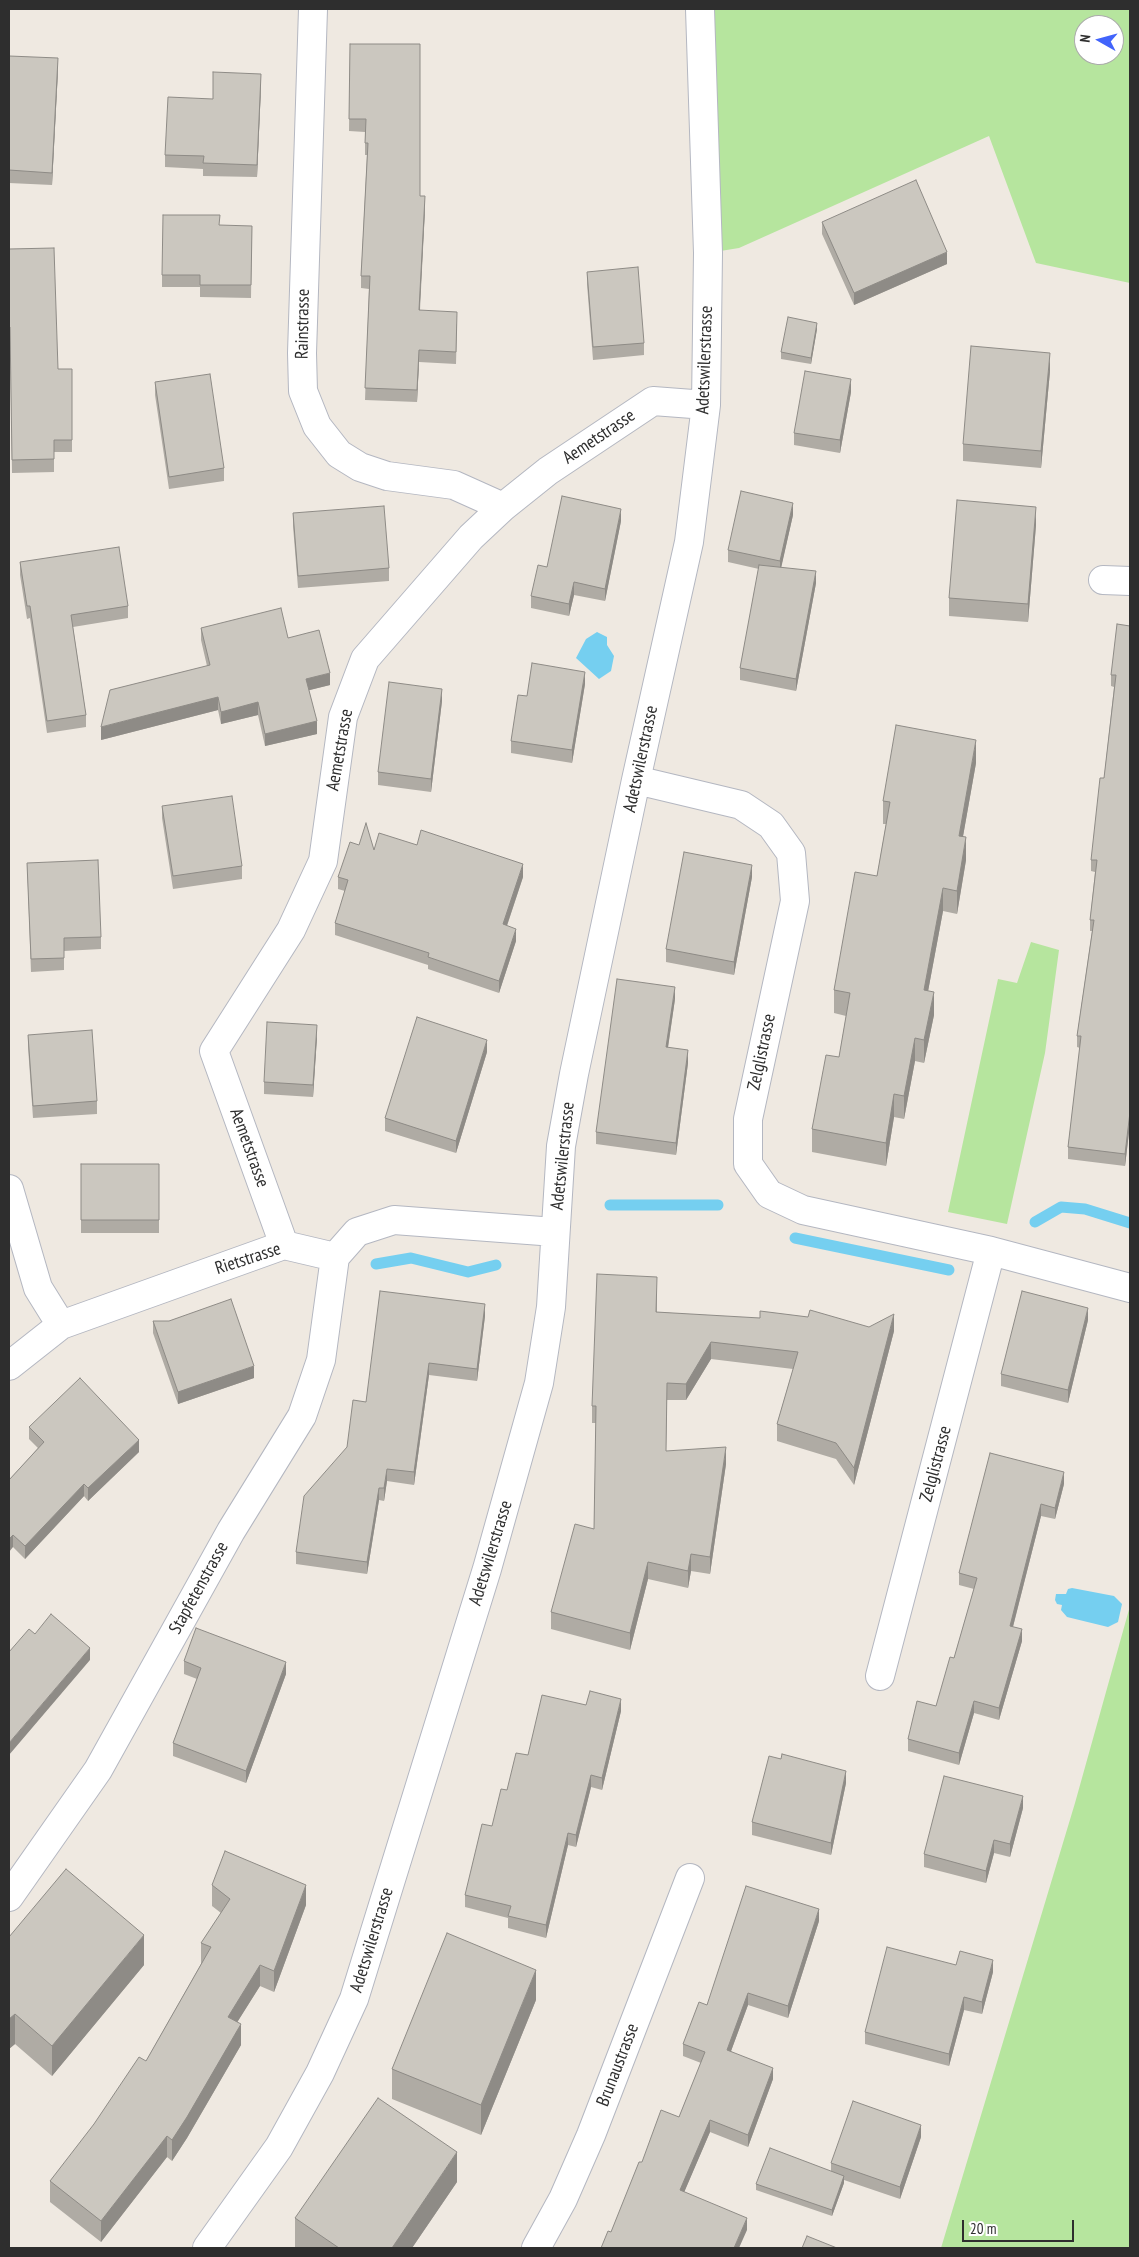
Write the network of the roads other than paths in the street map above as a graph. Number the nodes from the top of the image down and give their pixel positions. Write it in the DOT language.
graph roads {
  1 [pos="313,9"];
  2 [pos="700,9"];
  3 [pos="706,404"];
  4 [pos="503,507"];
  5 [pos="1103,580"];
  6 [pos="1130,581"];
  7 [pos="636,780"];
  8 [pos="9,1188"];
  9 [pos="555,1232"];
  10 [pos="284,1244"];
  11 [pos="991,1251"];
  12 [pos="334,1257"];
  13 [pos="1130,1288"];
  14 [pos="61,1325"];
  15 [pos="9,1366"];
  16 [pos="880,1676"];
  17 [pos="690,1878"];
  18 [pos="9,1897"];
  19 [pos="207,2248"];
  20 [pos="536,2248"];
  1 -- 4 [label="street, Rainstrasse"];
  2 -- 3 [label="street, Adetswilerstrasse"];
  3 -- 4 [label="street, Aemetstrasse"];
  3 -- 7 [label="street, Adetswilerstrasse"];
  4 -- 10 [label="street, Aemetstrasse"];
  5 -- 6 [label="street"];
  7 -- 9 [label="street, Adetswilerstrasse"];
  7 -- 11 [label="street, Zelglistrasse"];
  8 -- 14 [label="street"];
  9 -- 12 [label="street"];
  9 -- 19 [label="street, Adetswilerstrasse"];
  10 -- 12 [label="street, Rietstrasse"];
  10 -- 14 [label="street, Rietstrasse"];
  11 -- 13 [label="street, Zelglistrasse"];
  11 -- 16 [label="street, Zelglistrasse"];
  12 -- 18 [label="street, Stapfetenstrasse"];
  14 -- 15 [label="street, Rietstrasse"];
  17 -- 20 [label="street, Brunaustrasse"];
}
